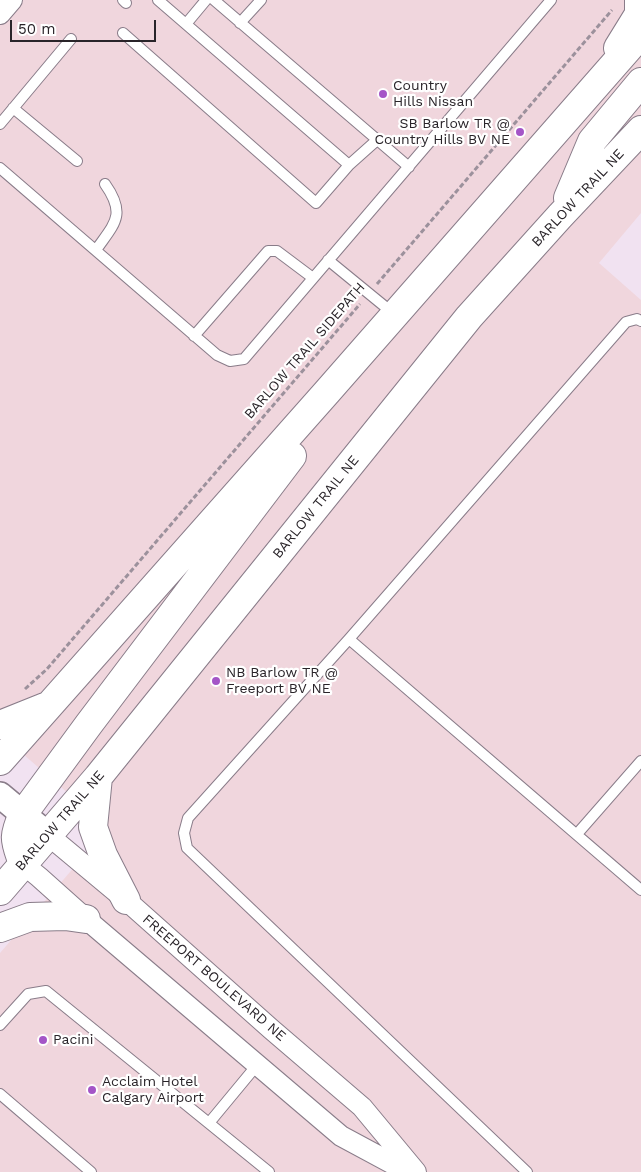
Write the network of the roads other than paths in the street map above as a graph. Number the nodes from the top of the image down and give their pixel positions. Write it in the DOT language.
graph roads {
  1 [pos="12,0"];
  2 [pos="158,0"];
  3 [pos="206,0"];
  4 [pos="214,0"];
  5 [pos="261,0"];
  6 [pos="552,0"];
  7 [pos="627,3"];
  8 [pos="0,14"];
  9 [pos="240,22"];
  10 [pos="186,24"];
  11 [pos="123,33"];
  12 [pos="641,34"];
  13 [pos="71,39"];
  14 [pos="641,82"];
  15 [pos="590,94"];
  16 [pos="13,108"];
  17 [pos="0,124"];
  18 [pos="641,130"];
  19 [pos="377,140"];
  20 [pos="630,152"];
  21 [pos="77,161"];
  22 [pos="349,165"];
  23 [pos="409,167"];
  24 [pos="0,168"];
  25 [pos="105,184"];
  26 [pos="560,216"];
  27 [pos="96,250"];
  28 [pos="328,260"];
  29 [pos="313,278"];
  30 [pos="394,315"];
  31 [pos="641,321"];
  32 [pos="194,336"];
  33 [pos="327,392"];
  34 [pos="349,639"];
  35 [pos="48,706"];
  36 [pos="0,725"];
  37 [pos="0,761"];
  38 [pos="641,761"];
  39 [pos="98,777"];
  40 [pos="0,795"];
  41 [pos="23,814"];
  42 [pos="577,834"];
  43 [pos="48,835"];
  44 [pos="0,845"];
  45 [pos="23,864"];
  46 [pos="641,890"];
  47 [pos="0,891"];
  48 [pos="126,900"];
  49 [pos="86,920"];
  50 [pos="0,928"];
  51 [pos="0,1025"];
  52 [pos="257,1065"];
  53 [pos="0,1094"];
  54 [pos="209,1123"];
  55 [pos="90,1172"];
  56 [pos="269,1172"];
  57 [pos="408,1172"];
  58 [pos="416,1172"];
  59 [pos="527,1172"];
  1 -- 8 [label="street"];
  2 -- 10 [label="lane"];
  3 -- 10 [label="lane"];
  4 -- 9 [label="lane"];
  5 -- 9 [label="lane"];
  6 -- 23 [label="lane"];
  7 -- 15 [label="main road"];
  9 -- 19 [label="lane"];
  10 -- 22 [label="lane"];
  11 -- 22 [label="lane"];
  12 -- 15 [label="main road"];
  13 -- 16 [label="lane"];
  14 -- 26 [label="main road"];
  15 -- 30 [label="main road"];
  16 -- 17 [label="lane"];
  16 -- 21 [label="lane"];
  18 -- 20 [label="main road, BARLOW TRAIL NE"];
  19 -- 22 [label="lane"];
  19 -- 23 [label="lane"];
  20 -- 26 [label="main road, BARLOW TRAIL NE"];
  23 -- 28 [label="lane"];
  24 -- 27 [label="lane"];
  25 -- 27 [label="lane"];
  26 -- 39 [label="main road, BARLOW TRAIL NE"];
  27 -- 32 [label="lane"];
  28 -- 29 [label="lane"];
  28 -- 30 [label="lane"];
  29 -- 32 [label="lane"];
  29 -- 32 [label="lane"];
  30 -- 33 [label="main road"];
  31 -- 34 [label="lane"];
  33 -- 35 [label="main road"];
  33 -- 41 [label="main road"];
  34 -- 42 [label="lane"];
  34 -- 59 [label="lane"];
  35 -- 36 [label="main road"];
  35 -- 37 [label="main road"];
  38 -- 42 [label="lane"];
  39 -- 43 [label="main road, BARLOW TRAIL NE"];
  39 -- 48 [label="main road"];
  40 -- 41 [label="street, FREEPORT BOULEVARD NE"];
  41 -- 43 [label="street, FREEPORT BOULEVARD NE"];
  41 -- 45 [label="main road"];
  42 -- 46 [label="lane"];
  43 -- 45 [label="main road, BARLOW TRAIL NE"];
  43 -- 48 [label="street, FREEPORT BOULEVARD NE"];
  44 -- 45 [label="street"];
  45 -- 47 [label="main road, BARLOW TRAIL NE"];
  45 -- 49 [label="street"];
  48 -- 58 [label="street, FREEPORT BOULEVARD NE"];
  49 -- 50 [label="main road"];
  49 -- 52 [label="street"];
  51 -- 54 [label="lane"];
  52 -- 54 [label="lane"];
  52 -- 57 [label="street"];
  53 -- 55 [label="lane"];
  54 -- 56 [label="lane"];
}
